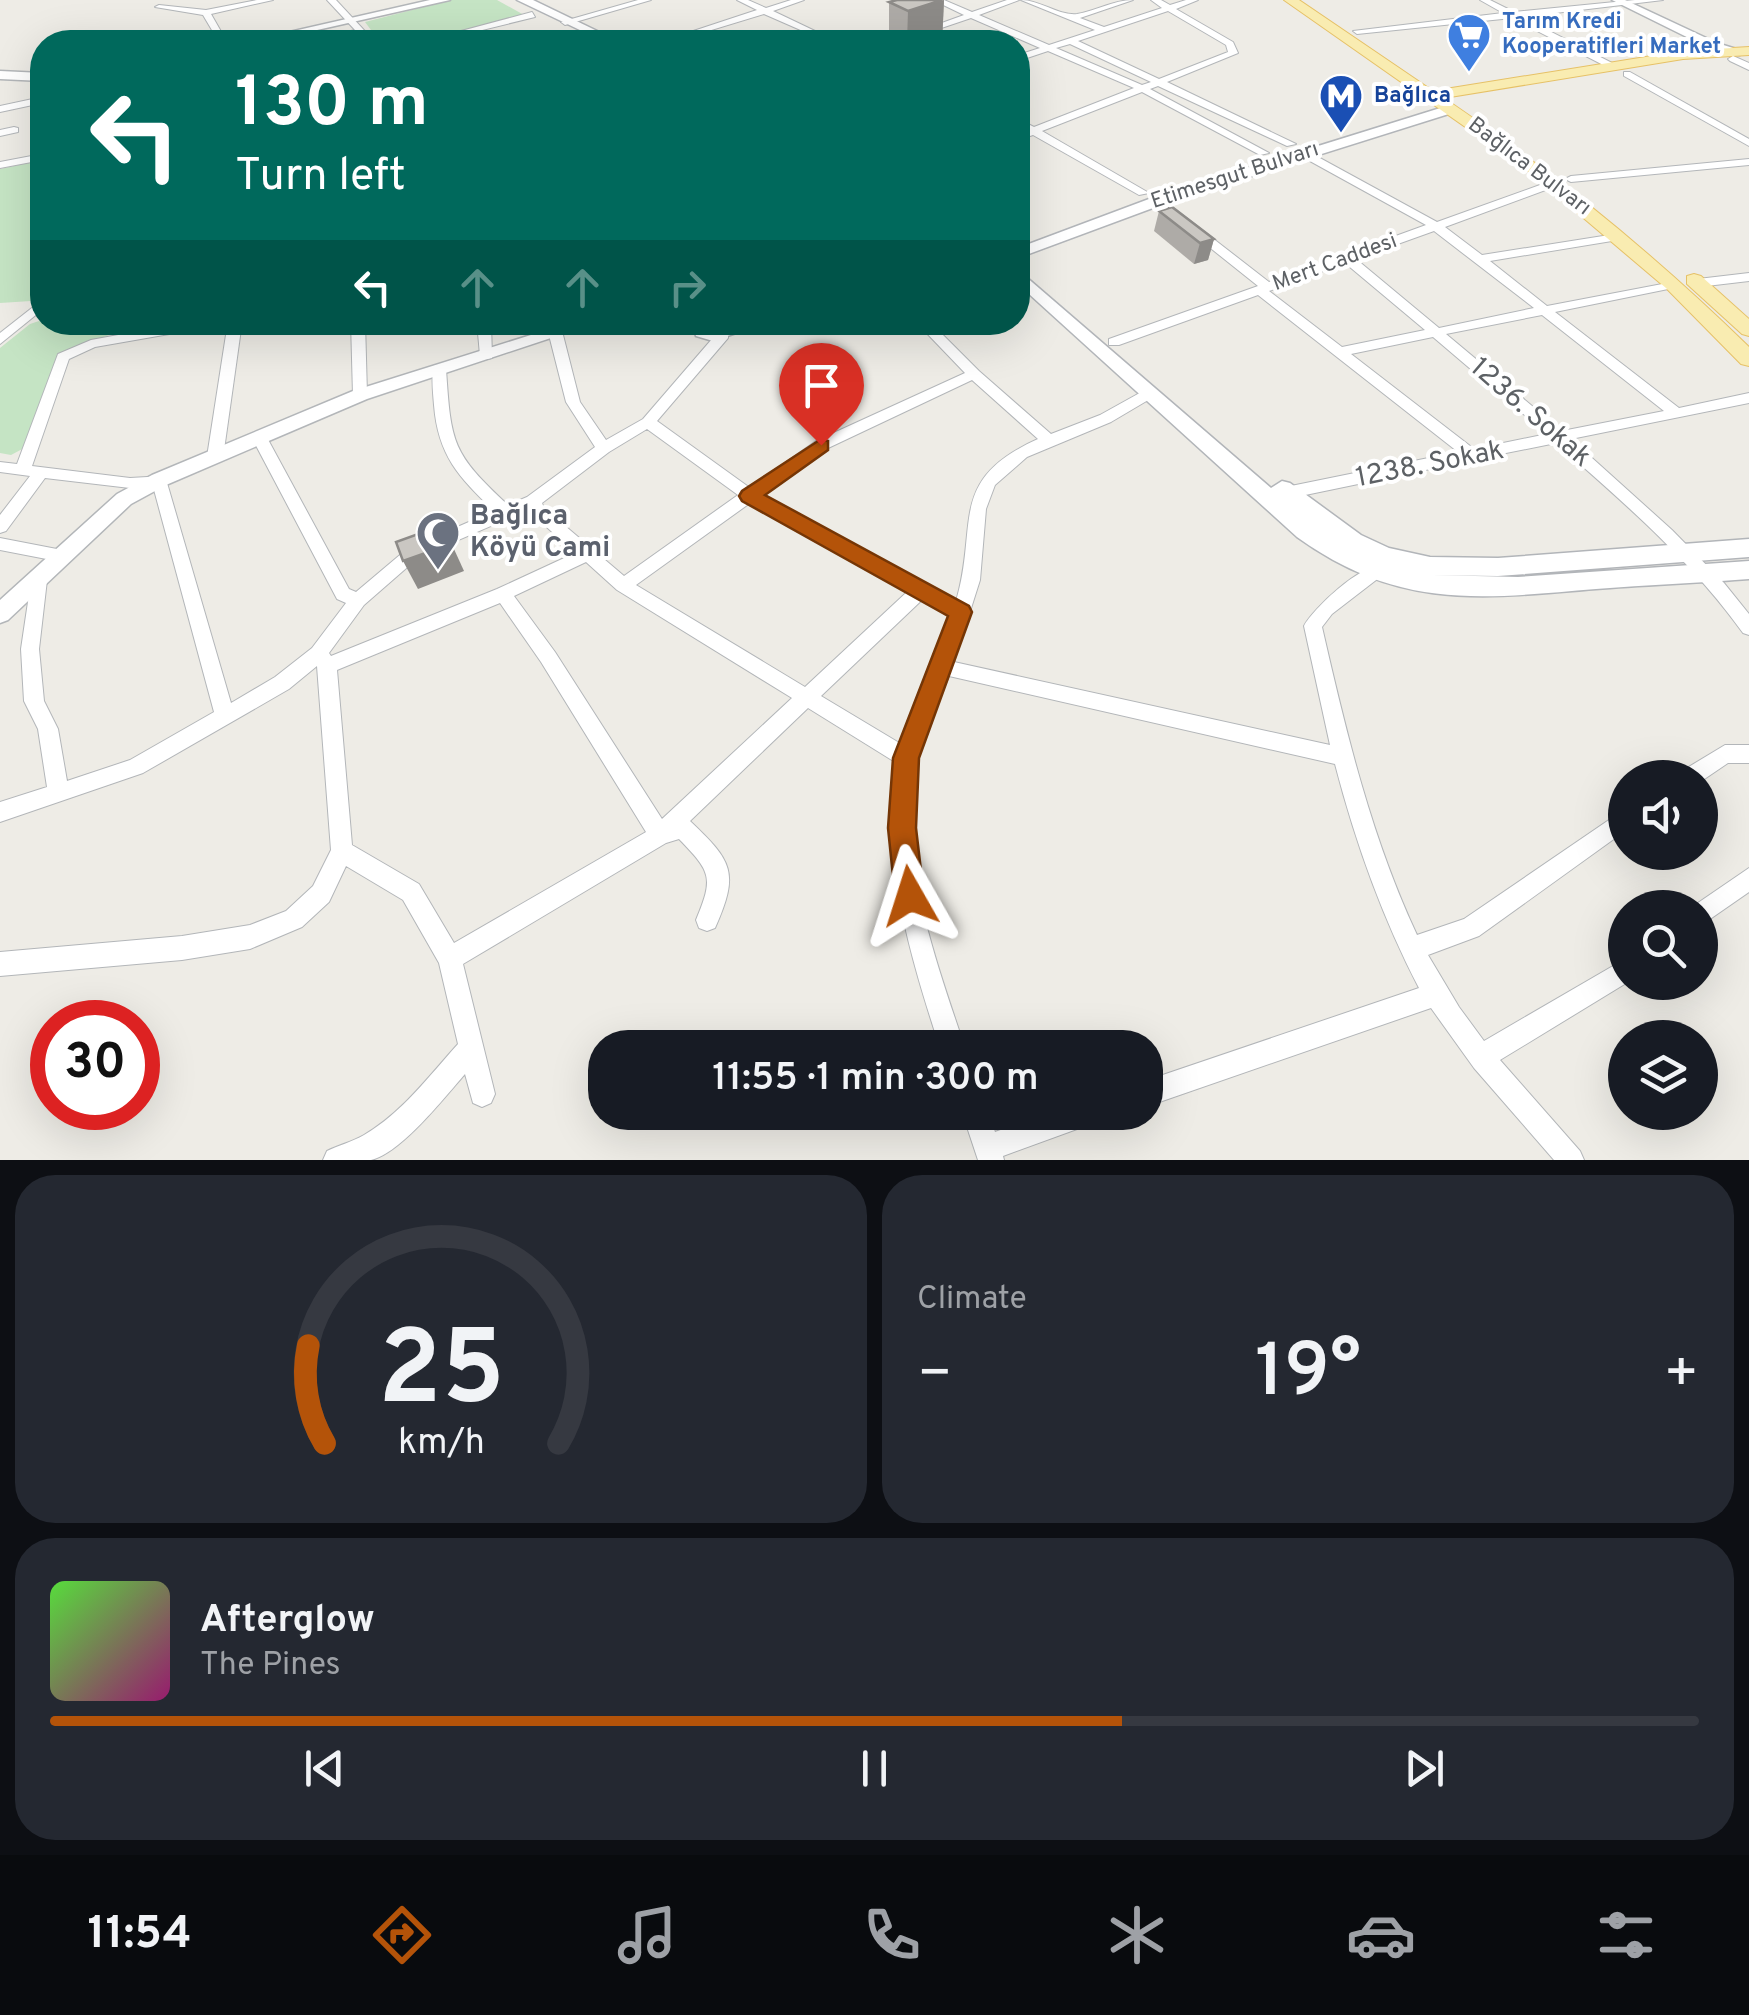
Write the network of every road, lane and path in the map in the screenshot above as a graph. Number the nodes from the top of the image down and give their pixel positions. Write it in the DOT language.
graph roads {
  1 [pos="268,0"];
  2 [pos="331,0"];
  3 [pos="431,0"];
  4 [pos="445,0"];
  5 [pos="505,0"];
  6 [pos="523,0"];
  7 [pos="646,0"];
  8 [pos="741,0"];
  9 [pos="800,0"];
  10 [pos="936,0"];
  11 [pos="1026,0"];
  12 [pos="1130,0"];
  13 [pos="1156,0"];
  14 [pos="1194,0"];
  15 [pos="1290,0"];
  16 [pos="1309,0"];
  17 [pos="1484,0"];
  18 [pos="1659,0"];
  19 [pos="1006,1"];
  20 [pos="1616,2"];
  21 [pos="159,6"];
  22 [pos="1170,8"];
  23 [pos="1502,10"];
  24 [pos="765,11"];
  25 [pos="206,12"];
  26 [pos="532,15"];
  27 [pos="974,15"];
  28 [pos="1515,16"];
  29 [pos="1072,18"];
  30 [pos="352,19"];
  31 [pos="566,22"];
  32 [pos="1351,27"];
  33 [pos="216,30"];
  34 [pos="297,30"];
  35 [pos="304,30"];
  36 [pos="361,30"];
  37 [pos="487,30"];
  38 [pos="567,30"];
  39 [pos="585,30"];
  40 [pos="703,30"];
  41 [pos="807,30"];
  42 [pos="929,30"];
  43 [pos="1009,30"];
  44 [pos="1104,30"];
  45 [pos="1030,39"];
  46 [pos="1071,41"];
  47 [pos="1049,47"];
  48 [pos="1030,54"];
  49 [pos="1683,55"];
  50 [pos="1743,55"];
  51 [pos="1611,66"];
  52 [pos="1749,67"];
  53 [pos="1627,74"];
  54 [pos="0,77"];
  55 [pos="30,78"];
  56 [pos="1164,82"];
  57 [pos="1143,90"];
  58 [pos="1429,96"];
  59 [pos="1451,100"];
  60 [pos="1472,102"];
  61 [pos="30,103"];
  62 [pos="0,109"];
  63 [pos="1410,118"];
  64 [pos="1030,127"];
  65 [pos="14,130"];
  66 [pos="1036,130"];
  67 [pos="1030,132"];
  68 [pos="0,133"];
  69 [pos="1494,136"];
  70 [pos="1749,143"];
  71 [pos="1297,149"];
  72 [pos="1264,153"];
  73 [pos="30,160"];
  74 [pos="1749,162"];
  75 [pos="0,166"];
  76 [pos="1563,181"];
  77 [pos="1150,197"];
  78 [pos="1436,226"];
  79 [pos="1030,232"];
  80 [pos="1618,236"];
  81 [pos="1030,248"];
  82 [pos="1347,258"];
  83 [pos="1482,258"];
  84 [pos="1030,264"];
  85 [pos="1749,277"];
  86 [pos="1673,284"];
  87 [pos="1698,284"];
  88 [pos="1030,285"];
  89 [pos="1264,288"];
  90 [pos="1546,309"];
  91 [pos="30,314"];
  92 [pos="1749,330"];
  93 [pos="1435,332"];
  94 [pos="142,335"];
  95 [pos="233,335"];
  96 [pos="358,335"];
  97 [pos="485,335"];
  98 [pos="556,335"];
  99 [pos="696,335"];
  100 [pos="725,335"];
  101 [pos="935,335"];
  102 [pos="0,340"];
  103 [pos="1114,342"];
  104 [pos="1340,352"];
  105 [pos="487,355"];
  106 [pos="1749,359"];
  107 [pos="440,369"];
  108 [pos="974,374"];
  109 [pos="684,380"];
  110 [pos="1150,392"];
  111 [pos="360,395"];
  112 [pos="1749,398"];
  113 [pos="1677,413"];
  114 [pos="648,422"];
  115 [pos="260,438"];
  116 [pos="1048,440"];
  117 [pos="1563,440"];
  118 [pos="604,448"];
  119 [pos="215,457"];
  120 [pos="1474,457"];
  121 [pos="0,467"];
  122 [pos="23,469"];
  123 [pos="42,470"];
  124 [pos="159,480"];
  125 [pos="1286,493"];
  126 [pos="750,496"];
  127 [pos="533,501"];
  128 [pos="507,514"];
  129 [pos="0,527"];
  130 [pos="0,544"];
  131 [pos="1749,548"];
  132 [pos="588,554"];
  133 [pos="1688,554"];
  134 [pos="62,556"];
  135 [pos="1749,570"];
  136 [pos="1374,572"];
  137 [pos="1708,573"];
  138 [pos="38,580"];
  139 [pos="623,585"];
  140 [pos="920,590"];
  141 [pos="503,594"];
  142 [pos="358,600"];
  143 [pos="961,612"];
  144 [pos="0,614"];
  145 [pos="1749,628"];
  146 [pos="323,660"];
  147 [pos="943,667"];
  148 [pos="806,700"];
  149 [pos="226,716"];
  150 [pos="1749,754"];
  151 [pos="1340,756"];
  152 [pos="906,758"];
  153 [pos="1716,760"];
  154 [pos="58,790"];
  155 [pos="0,812"];
  156 [pos="1608,831"];
  157 [pos="660,835"];
  158 [pos="342,851"];
  159 [pos="1749,879"];
  160 [pos="1718,902"];
  161 [pos="707,920"];
  162 [pos="1414,948"];
  163 [pos="450,959"];
  164 [pos="0,964"];
  165 [pos="1608,981"];
  166 [pos="1436,994"];
  167 [pos="947,1030"];
  168 [pos="470,1049"];
  169 [pos="1483,1056"];
  170 [pos="1163,1088"];
  171 [pos="482,1094"];
  172 [pos="981,1130"];
  173 [pos="1047,1130"];
  174 [pos="989,1154"];
  175 [pos="336,1160"];
  176 [pos="1571,1160"];
  1 -- 25 [label="street"];
  2 -- 30 [label="street"];
  3 -- 30 [label="street"];
  4 -- 30 [label="street"];
  5 -- 26 [label="main road"];
  6 -- 31 [label="main road"];
  7 -- 31 [label="street"];
  8 -- 24 [label="street"];
  9 -- 24 [label="street"];
  10 -- 27 [label="street"];
  11 -- 29 [label="street"];
  12 -- 29 [label="street"];
  13 -- 22 [label="street"];
  14 -- 22 [label="street"];
  15 -- 58 [label="main road, Bağlıca Bulvarı"];
  16 -- 32 [label="main road, Bağlıca Bulvarı"];
  17 -- 23 [label="street"];
  18 -- 20 [label="street"];
  19 -- 27 [label="street"];
  20 -- 28 [label="street"];
  20 -- 49 [label="street"];
  20 -- 50 [label="street"];
  21 -- 25 [label="street"];
  22 -- 44 [label="street"];
  22 -- 56 [label="street"];
  23 -- 28 [label="street"];
  23 -- 32 [label="street"];
  24 -- 40 [label="street"];
  24 -- 41 [label="street"];
  25 -- 33 [label="street"];
  26 -- 37 [label="street"];
  26 -- 38 [label="main road"];
  27 -- 42 [label="street"];
  27 -- 43 [label="street"];
  28 -- 32 [label="street"];
  28 -- 51 [label="street"];
  29 -- 44 [label="street"];
  30 -- 34 [label="street"];
  30 -- 35 [label="street"];
  30 -- 36 [label="street"];
  31 -- 39 [label="main road"];
  32 -- 59 [label="main road, Bağlıca Bulvarı"];
  44 -- 46 [label="street"];
  45 -- 47 [label="street"];
  46 -- 47 [label="street"];
  46 -- 56 [label="street"];
  47 -- 48 [label="street"];
  47 -- 57 [label="street"];
  49 -- 50 [label="main road, Etimesgut Bulvarı"];
  49 -- 51 [label="main road, Etimesgut Bulvarı"];
  50 -- 52 [label="street"];
  50 -- 53 [label="main road"];
  51 -- 59 [label="main road, Etimesgut Bulvarı"];
  53 -- 60 [label="main road"];
  53 -- 70 [label="street"];
  54 -- 55 [label="street"];
  56 -- 57 [label="street"];
  56 -- 71 [label="street"];
  57 -- 66 [label="street"];
  57 -- 72 [label="street"];
  58 -- 59 [label="main road, Bağlıca Bulvarı"];
  58 -- 71 [label="main road, Etimesgut Bulvarı"];
  59 -- 60 [label="main road, Bağlıca Bulvarı"];
  59 -- 63 [label="main road, Etimesgut Bulvarı"];
  59 -- 69 [label="main road, Bağlıca Bulvarı"];
  60 -- 76 [label="main road, Bağlıca Bulvarı"];
  61 -- 62 [label="street"];
  63 -- 69 [label="main road"];
  63 -- 71 [label="main road, Etimesgut Bulvarı"];
  64 -- 66 [label="street"];
  65 -- 68 [label="street"];
  66 -- 67 [label="street"];
  66 -- 77 [label="street"];
  69 -- 76 [label="main road, Bağlıca Bulvarı"];
  71 -- 72 [label="main road, Etimesgut Bulvarı"];
  71 -- 77 [label="main road, Etimesgut Bulvarı"];
  71 -- 78 [label="street"];
  72 -- 77 [label="main road, Etimesgut Bulvarı"];
  73 -- 75 [label="street"];
  74 -- 76 [label="street, Mert Caddesi"];
  76 -- 78 [label="street, Mert Caddesi"];
  76 -- 80 [label="main road, Bağlıca Bulvarı"];
  76 -- 87 [label="main road, Bağlıca Bulvarı"];
  77 -- 79 [label="main road, Etimesgut Bulvarı"];
  77 -- 81 [label="main road, Etimesgut Bulvarı"];
  77 -- 89 [label="street"];
  78 -- 82 [label="street, Mert Caddesi"];
  78 -- 83 [label="street"];
  80 -- 83 [label="street"];
  80 -- 86 [label="main road, Bağlıca Bulvarı"];
  82 -- 89 [label="street, Mert Caddesi"];
  82 -- 93 [label="street, 1236. Sokak"];
  83 -- 90 [label="street"];
  84 -- 103 [label="main road"];
  85 -- 87 [label="street"];
  86 -- 90 [label="street"];
  86 -- 106 [label="main road, Bağlıca Bulvarı"];
  87 -- 92 [label="main road, Bağlıca Bulvarı"];
  88 -- 110 [label="main road"];
  89 -- 103 [label="street, Mert Caddesi"];
  89 -- 104 [label="street"];
  90 -- 93 [label="street"];
  90 -- 113 [label="street"];
  91 -- 102 [label="street"];
  93 -- 104 [label="street"];
  93 -- 117 [label="street, 1236. Sokak"];
  94 -- 122 [label="street"];
  95 -- 119 [label="street"];
  96 -- 111 [label="street"];
  97 -- 105 [label="street"];
  98 -- 105 [label="street"];
  98 -- 118 [label="street"];
  99 -- 109 [label="street"];
  100 -- 109 [label="street"];
  101 -- 108 [label="street"];
  103 -- 125 [label="main road"];
  104 -- 120 [label="street"];
  105 -- 107 [label="street"];
  107 -- 111 [label="street"];
  107 -- 128 [label="street"];
  108 -- 116 [label="street"];
  108 -- 126 [label="street"];
  109 -- 114 [label="street"];
  110 -- 116 [label="street"];
  110 -- 136 [label="main road"];
  111 -- 115 [label="street"];
  112 -- 113 [label="street, 1238. Sokak"];
  113 -- 117 [label="street, 1238. Sokak"];
  114 -- 118 [label="street"];
  114 -- 126 [label="street"];
  115 -- 119 [label="street"];
  115 -- 142 [label="street"];
  116 -- 143 [label="street"];
  117 -- 120 [label="street, 1238. Sokak"];
  117 -- 133 [label="street, 1236. Sokak"];
  118 -- 127 [label="street"];
  119 -- 124 [label="street"];
  120 -- 125 [label="street, 1238. Sokak"];
  121 -- 122 [label="street"];
  122 -- 123 [label="street"];
  123 -- 124 [label="street"];
  123 -- 129 [label="street"];
  124 -- 134 [label="street"];
  124 -- 149 [label="street"];
  125 -- 133 [label="main road"];
  126 -- 139 [label="street"];
  126 -- 140 [label="street"];
  127 -- 128 [label="street"];
  127 -- 132 [label="street"];
  128 -- 142 [label="street"];
  130 -- 134 [label="street"];
  131 -- 133 [label="main road"];
  132 -- 139 [label="street"];
  132 -- 141 [label="street"];
  133 -- 137 [label="street, 1236. Sokak"];
  134 -- 138 [label="street"];
  135 -- 137 [label="main road"];
  136 -- 137 [label="main road"];
  136 -- 151 [label="street"];
  137 -- 145 [label="street, 1236. Sokak"];
  138 -- 144 [label="street"];
  138 -- 154 [label="street"];
  139 -- 148 [label="street"];
  140 -- 143 [label="street"];
  140 -- 148 [label="street"];
  141 -- 146 [label="street"];
  141 -- 157 [label="street"];
  142 -- 146 [label="street"];
  143 -- 147 [label="street"];
  146 -- 149 [label="street"];
  146 -- 158 [label="street"];
  147 -- 151 [label="street"];
  147 -- 152 [label="street"];
  148 -- 152 [label="street"];
  148 -- 157 [label="street"];
  149 -- 154 [label="street"];
  150 -- 153 [label="street"];
  151 -- 162 [label="street"];
  152 -- 167 [label="street"];
  154 -- 155 [label="street"];
  156 -- 162 [label="street"];
  157 -- 161 [label="street"];
  157 -- 163 [label="street"];
  158 -- 163 [label="street"];
  158 -- 164 [label="street"];
  159 -- 160 [label="street"];
  162 -- 166 [label="street"];
  163 -- 168 [label="street"];
  165 -- 169 [label="street"];
  166 -- 169 [label="street"];
  166 -- 170 [label="street"];
  168 -- 171 [label="street"];
  168 -- 175 [label="street"];
  169 -- 176 [label="street"];
  172 -- 174 [label="street"];
  173 -- 174 [label="street"];
}
